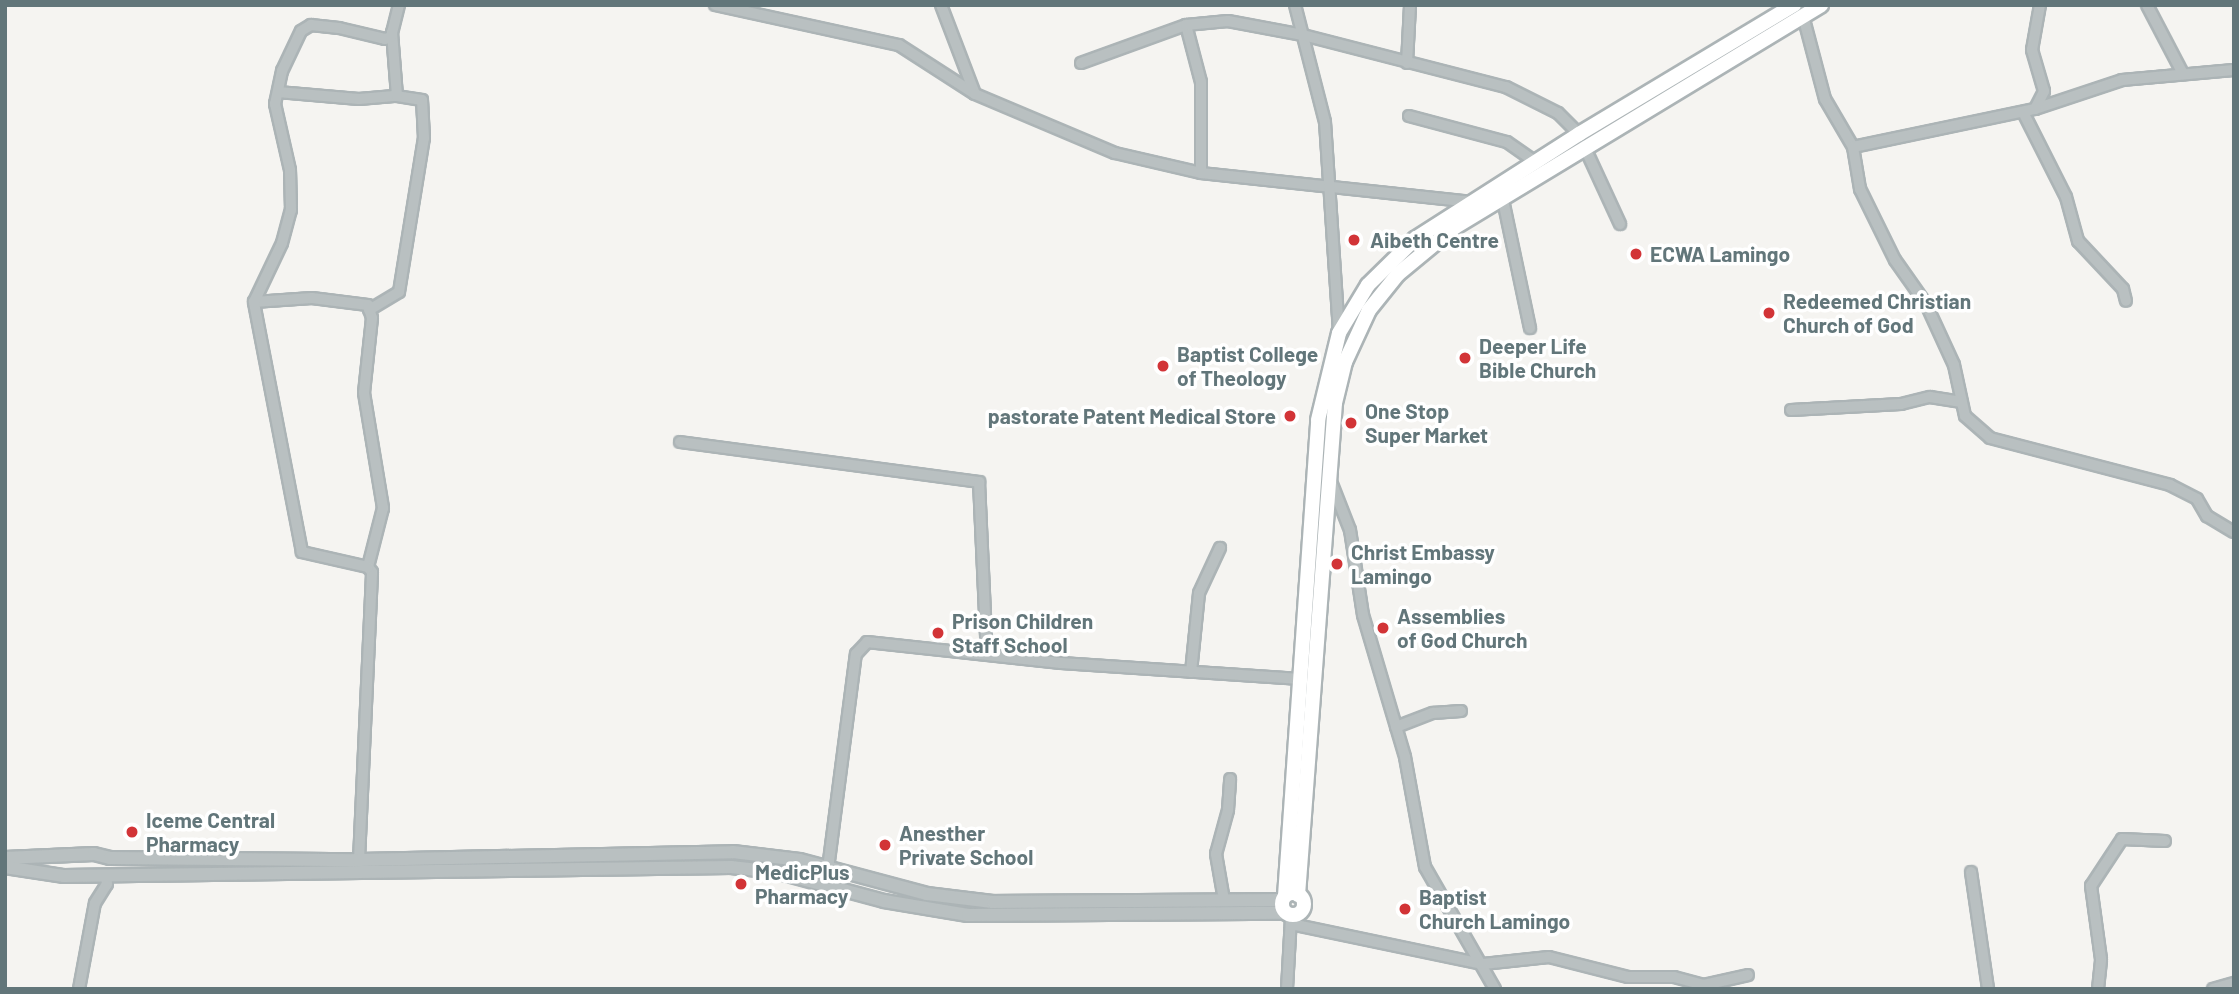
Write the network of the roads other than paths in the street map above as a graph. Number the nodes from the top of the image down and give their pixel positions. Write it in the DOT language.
graph roads {
  1 [pos="399,5"];
  2 [pos="715,5"];
  3 [pos="941,5"];
  4 [pos="1296,5"];
  5 [pos="1410,5"];
  6 [pos="1821,5"];
  7 [pos="2040,5"];
  8 [pos="2147,5"];
  9 [pos="728,8"];
  10 [pos="1799,9"];
  11 [pos="1186,25"];
  12 [pos="392,32"];
  13 [pos="1303,35"];
  14 [pos="1081,63"];
  15 [pos="1407,63"];
  16 [pos="2234,70"];
  17 [pos="2183,74"];
  18 [pos="278,92"];
  19 [pos="975,93"];
  20 [pos="397,96"];
  21 [pos="2035,109"];
  22 [pos="2024,112"];
  23 [pos="1409,116"];
  24 [pos="1582,140"];
  25 [pos="1853,147"];
  26 [pos="1542,167"];
  27 [pos="1201,173"];
  28 [pos="1331,185"];
  29 [pos="1503,200"];
  30 [pos="1474,202"];
  31 [pos="1620,224"];
  32 [pos="2126,301"];
  33 [pos="254,302"];
  34 [pos="369,310"];
  35 [pos="1530,328"];
  36 [pos="1339,333"];
  37 [pos="1962,402"];
  38 [pos="1791,410"];
  39 [pos="680,442"];
  40 [pos="1330,479"];
  41 [pos="2234,532"];
  42 [pos="1220,548"];
  43 [pos="368,566"];
  44 [pos="987,655"];
  45 [pos="1191,672"];
  46 [pos="1300,679"];
  47 [pos="1461,712"];
  48 [pos="1396,727"];
  49 [pos="1230,779"];
  50 [pos="2165,841"];
  51 [pos="65,857"];
  52 [pos="5,858"];
  53 [pos="110,858"];
  54 [pos="359,860"];
  55 [pos="5,867"];
  56 [pos="828,869"];
  57 [pos="1970,872"];
  58 [pos="108,875"];
  59 [pos="64,876"];
  60 [pos="826,884"];
  61 [pos="1224,900"];
  62 [pos="1289,907"];
  63 [pos="1483,964"];
  64 [pos="1748,975"];
  65 [pos="2234,983"];
  66 [pos="79,989"];
  67 [pos="1287,989"];
  68 [pos="1495,989"];
  69 [pos="1988,989"];
  70 [pos="2098,989"];
  71 [pos="2213,989"];
  1 -- 12 [label="street"];
  2 -- 9 [label="street"];
  3 -- 19 [label="street"];
  4 -- 13 [label="street"];
  5 -- 15 [label="street"];
  6 -- 10 [label="main road"];
  7 -- 21 [label="street"];
  8 -- 17 [label="street"];
  9 -- 19 [label="street"];
  10 -- 24 [label="main road"];
  10 -- 25 [label="street"];
  11 -- 13 [label="street"];
  11 -- 14 [label="street"];
  11 -- 27 [label="street"];
  12 -- 18 [label="street"];
  12 -- 20 [label="street"];
  13 -- 15 [label="street"];
  13 -- 28 [label="street"];
  15 -- 24 [label="street"];
  16 -- 17 [label="street"];
  17 -- 21 [label="street"];
  18 -- 20 [label="street"];
  18 -- 33 [label="street"];
  19 -- 27 [label="street"];
  20 -- 34 [label="street"];
  21 -- 22 [label="street"];
  22 -- 25 [label="street"];
  22 -- 32 [label="street"];
  23 -- 26 [label="street"];
  24 -- 26 [label="main road"];
  24 -- 31 [label="street"];
  25 -- 37 [label="street"];
  26 -- 29 [label="main road"];
  26 -- 30 [label="main road"];
  27 -- 28 [label="street"];
  28 -- 30 [label="street"];
  28 -- 36 [label="street"];
  29 -- 35 [label="street"];
  29 -- 40 [label="main road"];
  30 -- 36 [label="main road"];
  33 -- 34 [label="street"];
  33 -- 43 [label="street"];
  34 -- 43 [label="street"];
  36 -- 46 [label="main road"];
  37 -- 38 [label="street"];
  37 -- 41 [label="street"];
  39 -- 44 [label="street"];
  40 -- 48 [label="street"];
  40 -- 62 [label="main road"];
  42 -- 45 [label="street"];
  43 -- 54 [label="street"];
  44 -- 45 [label="street"];
  44 -- 56 [label="street"];
  45 -- 46 [label="street"];
  46 -- 62 [label="main road"];
  47 -- 48 [label="street"];
  48 -- 63 [label="street"];
  49 -- 61 [label="street"];
  50 -- 70 [label="street"];
  51 -- 52 [label="street"];
  51 -- 53 [label="street"];
  51 -- 59 [label="street"];
  53 -- 54 [label="street"];
  53 -- 58 [label="street"];
  54 -- 56 [label="street"];
  55 -- 59 [label="street"];
  56 -- 60 [label="street"];
  56 -- 61 [label="street"];
  57 -- 69 [label="street"];
  58 -- 59 [label="street"];
  58 -- 60 [label="street"];
  58 -- 66 [label="street"];
  60 -- 62 [label="street"];
  61 -- 62 [label="street"];
  62 -- 63 [label="street"];
  62 -- 67 [label="street"];
  63 -- 64 [label="street"];
  63 -- 68 [label="street"];
  65 -- 71 [label="street"];
}
